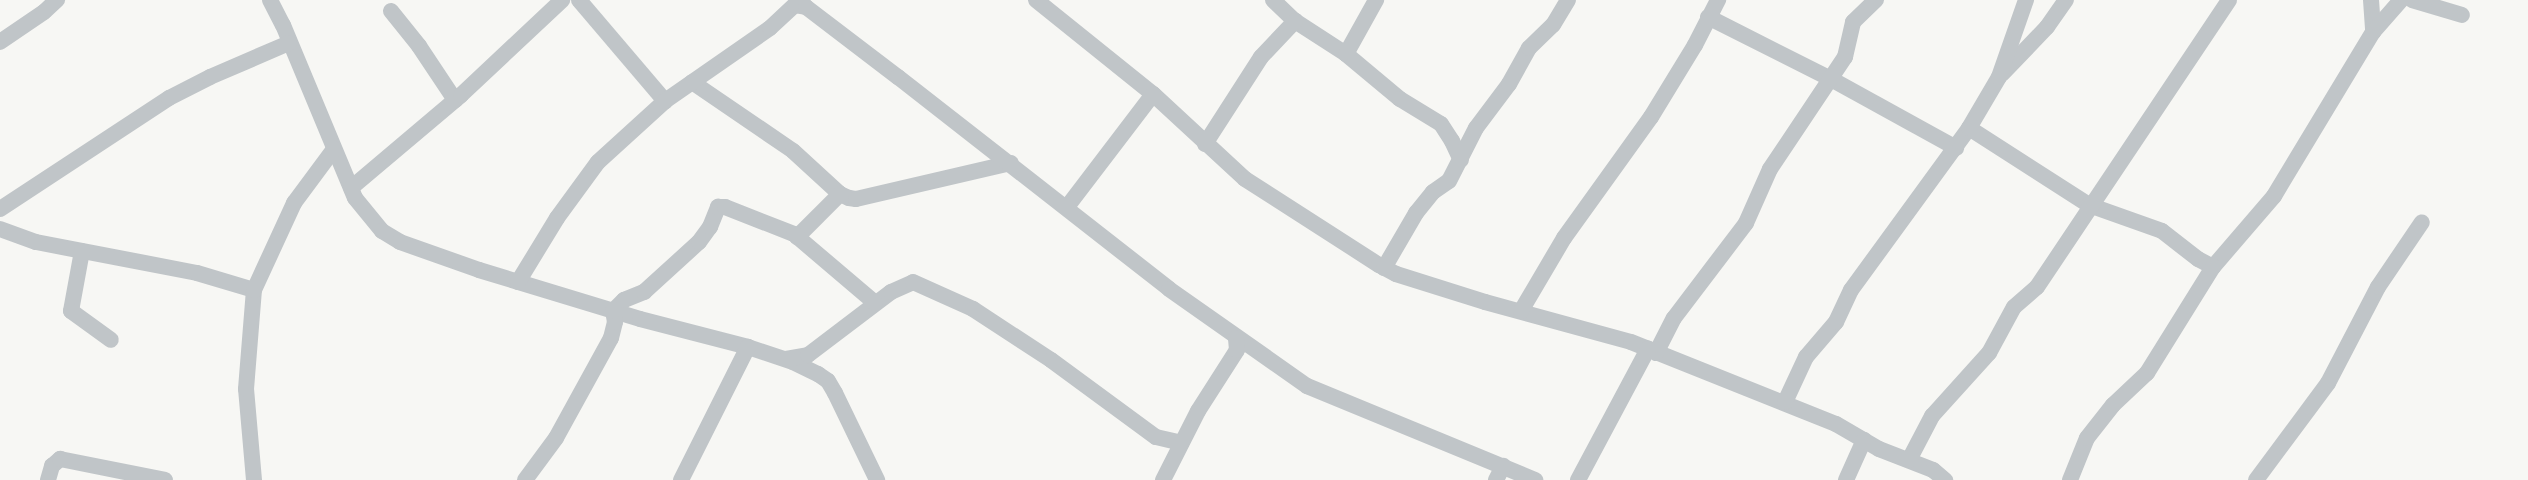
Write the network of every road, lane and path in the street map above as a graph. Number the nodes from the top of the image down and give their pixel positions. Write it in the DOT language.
graph roads {
  1 [pos="57,0"];
  2 [pos="270,0"];
  3 [pos="562,0"];
  4 [pos="579,0"];
  5 [pos="1036,0"];
  6 [pos="1273,0"];
  7 [pos="1376,0"];
  8 [pos="1568,0"];
  9 [pos="1718,0"];
  10 [pos="1876,0"];
  11 [pos="2026,0"];
  12 [pos="2066,0"];
  13 [pos="2229,0"];
  14 [pos="2371,0"];
  15 [pos="2401,0"];
  16 [pos="2412,0"];
  17 [pos="796,2"];
  18 [pos="391,11"];
  19 [pos="2462,15"];
  20 [pos="1708,17"];
  21 [pos="1295,21"];
  22 [pos="2373,32"];
  23 [pos="0,42"];
  24 [pos="289,43"];
  25 [pos="1346,54"];
  26 [pos="1999,77"];
  27 [pos="1830,79"];
  28 [pos="692,82"];
  29 [pos="1153,94"];
  30 [pos="455,100"];
  31 [pos="665,101"];
  32 [pos="1969,128"];
  33 [pos="1205,144"];
  34 [pos="1956,148"];
  35 [pos="334,149"];
  36 [pos="1461,160"];
  37 [pos="1011,163"];
  38 [pos="351,188"];
  39 [pos="840,194"];
  40 [pos="2089,205"];
  41 [pos="1067,207"];
  42 [pos="0,209"];
  43 [pos="2422,222"];
  44 [pos="0,229"];
  45 [pos="797,237"];
  46 [pos="82,251"];
  47 [pos="2213,267"];
  48 [pos="1384,268"];
  49 [pos="518,282"];
  50 [pos="254,290"];
  51 [pos="875,303"];
  52 [pos="613,311"];
  53 [pos="1521,311"];
  54 [pos="111,340"];
  55 [pos="1241,345"];
  56 [pos="747,347"];
  57 [pos="1652,351"];
  58 [pos="806,361"];
  59 [pos="1785,402"];
  60 [pos="1864,440"];
  61 [pos="1181,443"];
  62 [pos="1909,460"];
  63 [pos="1500,473"];
  64 [pos="250,479"];
  65 [pos="875,479"];
  66 [pos="48,480"];
  67 [pos="165,480"];
  68 [pos="525,480"];
  69 [pos="681,480"];
  70 [pos="1164,480"];
  71 [pos="1534,480"];
  72 [pos="1578,480"];
  73 [pos="1846,480"];
  74 [pos="1945,480"];
  75 [pos="2070,480"];
  76 [pos="2256,480"];
  1 -- 23 [label="street"];
  2 -- 24 [label="street"];
  3 -- 30 [label="street"];
  4 -- 31 [label="street"];
  5 -- 29 [label="street"];
  6 -- 21 [label="street"];
  7 -- 25 [label="street"];
  8 -- 36 [label="street"];
  9 -- 20 [label="street"];
  10 -- 27 [label="street"];
  11 -- 26 [label="street"];
  12 -- 26 [label="street"];
  13 -- 40 [label="street"];
  14 -- 22 [label="street"];
  15 -- 22 [label="street"];
  16 -- 19 [label="street"];
  17 -- 28 [label="street"];
  17 -- 37 [label="street"];
  18 -- 30 [label="street"];
  20 -- 27 [label="street"];
  20 -- 53 [label="street"];
  21 -- 25 [label="street"];
  21 -- 33 [label="street"];
  22 -- 47 [label="street"];
  24 -- 35 [label="street"];
  24 -- 42 [label="street"];
  25 -- 36 [label="street"];
  26 -- 32 [label="street"];
  27 -- 34 [label="street"];
  27 -- 57 [label="street"];
  28 -- 31 [label="street"];
  28 -- 39 [label="street"];
  29 -- 33 [label="street"];
  29 -- 41 [label="street"];
  30 -- 38 [label="street"];
  31 -- 49 [label="street"];
  32 -- 34 [label="street"];
  32 -- 40 [label="street"];
  33 -- 48 [label="street"];
  34 -- 59 [label="street"];
  35 -- 38 [label="street"];
  35 -- 50 [label="street"];
  36 -- 48 [label="street"];
  37 -- 39 [label="street"];
  37 -- 41 [label="street"];
  38 -- 49 [label="street"];
  39 -- 45 [label="street"];
  40 -- 47 [label="street"];
  40 -- 62 [label="street"];
  41 -- 55 [label="street"];
  43 -- 76 [label="street"];
  44 -- 46 [label="street"];
  45 -- 51 [label="street"];
  45 -- 52 [label="street"];
  46 -- 50 [label="street"];
  46 -- 54 [label="street"];
  47 -- 75 [label="street"];
  48 -- 53 [label="street"];
  49 -- 52 [label="street"];
  50 -- 64 [label="street"];
  51 -- 58 [label="street"];
  51 -- 61 [label="street"];
  52 -- 56 [label="street"];
  52 -- 68 [label="street"];
  53 -- 57 [label="street"];
  55 -- 61 [label="street"];
  55 -- 63 [label="street"];
  56 -- 58 [label="street"];
  56 -- 69 [label="street"];
  57 -- 59 [label="street"];
  57 -- 72 [label="street"];
  58 -- 65 [label="street"];
  59 -- 60 [label="street"];
  60 -- 62 [label="street"];
  60 -- 73 [label="street"];
  61 -- 70 [label="street"];
  62 -- 74 [label="street"];
  63 -- 71 [label="street"];
  66 -- 67 [label="street"];
}
